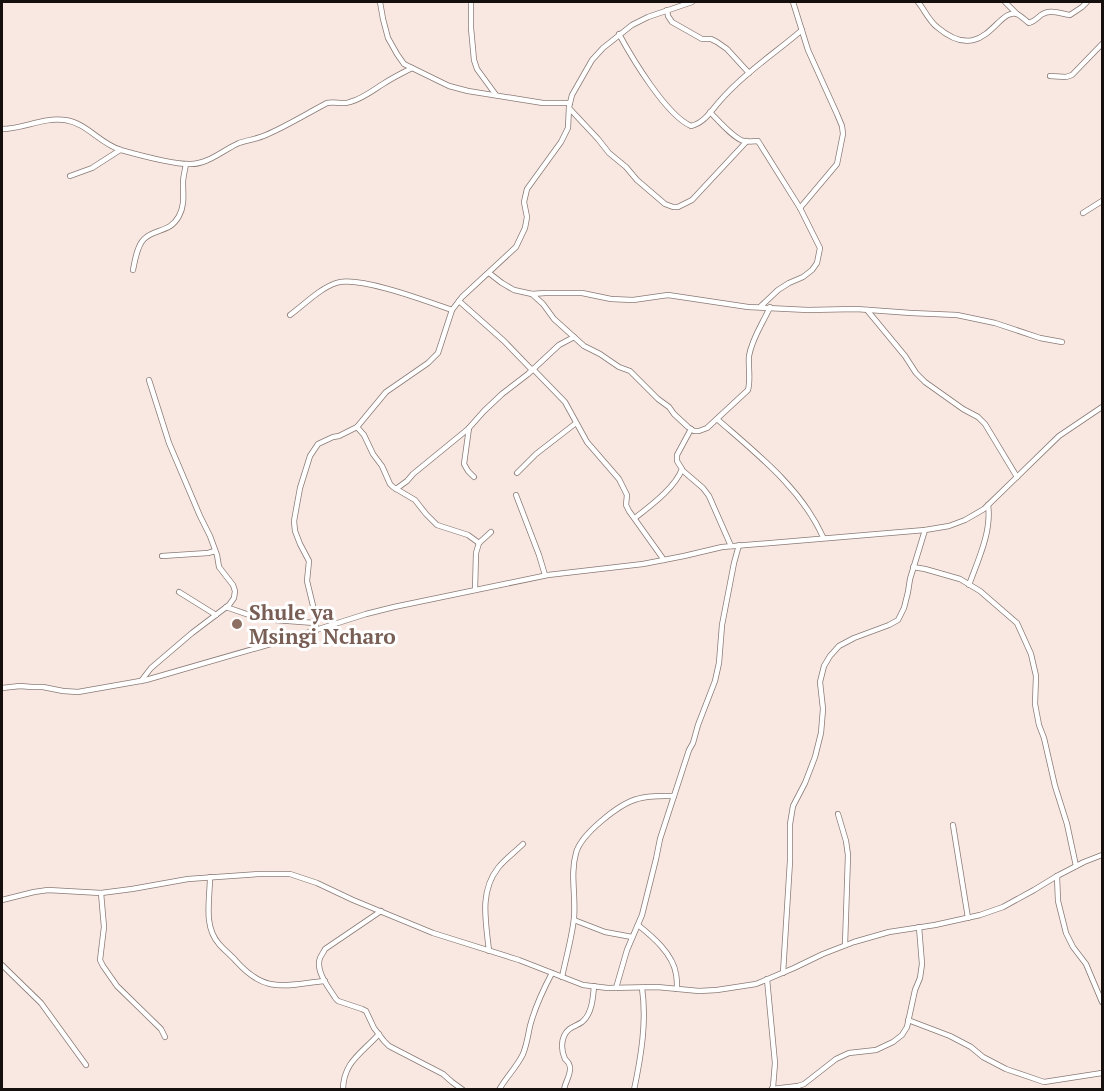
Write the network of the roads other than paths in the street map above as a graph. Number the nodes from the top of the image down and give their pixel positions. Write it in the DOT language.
graph roads {
  1 [pos="380,2"];
  2 [pos="471,2"];
  3 [pos="673,2"];
  4 [pos="692,2"];
  5 [pos="793,2"];
  6 [pos="918,2"];
  7 [pos="1005,2"];
  8 [pos="1087,2"];
  9 [pos="678,6"];
  10 [pos="667,10"];
  11 [pos="1017,14"];
  12 [pos="802,30"];
  13 [pos="619,34"];
  14 [pos="1102,44"];
  15 [pos="412,68"];
  16 [pos="749,73"];
  17 [pos="1050,76"];
  18 [pos="496,95"];
  19 [pos="569,105"];
  20 [pos="710,112"];
  21 [pos="2,129"];
  22 [pos="747,141"];
  23 [pos="120,150"];
  24 [pos="186,164"];
  25 [pos="70,176"];
  26 [pos="1102,201"];
  27 [pos="800,208"];
  28 [pos="1083,213"];
  29 [pos="133,270"];
  30 [pos="489,273"];
  31 [pos="532,294"];
  32 [pos="459,301"];
  33 [pos="760,307"];
  34 [pos="770,307"];
  35 [pos="452,310"];
  36 [pos="867,310"];
  37 [pos="290,315"];
  38 [pos="574,337"];
  39 [pos="1062,342"];
  40 [pos="533,370"];
  41 [pos="149,380"];
  42 [pos="1102,407"];
  43 [pos="717,419"];
  44 [pos="576,423"];
  45 [pos="357,427"];
  46 [pos="469,428"];
  47 [pos="691,429"];
  48 [pos="682,470"];
  49 [pos="517,473"];
  50 [pos="474,477"];
  51 [pos="1017,477"];
  52 [pos="396,489"];
  53 [pos="516,495"];
  54 [pos="988,505"];
  55 [pos="634,518"];
  56 [pos="925,530"];
  57 [pos="491,532"];
  58 [pos="823,537"];
  59 [pos="479,543"];
  60 [pos="739,545"];
  61 [pos="732,546"];
  62 [pos="215,551"];
  63 [pos="162,556"];
  64 [pos="663,560"];
  65 [pos="913,567"];
  66 [pos="545,575"];
  67 [pos="969,585"];
  68 [pos="475,590"];
  69 [pos="179,592"];
  70 [pos="226,607"];
  71 [pos="216,615"];
  72 [pos="315,623"];
  73 [pos="316,631"];
  74 [pos="141,681"];
  75 [pos="2,688"];
  76 [pos="674,796"];
  77 [pos="838,814"];
  78 [pos="953,825"];
  79 [pos="523,844"];
  80 [pos="1102,855"];
  81 [pos="1076,866"];
  82 [pos="1057,876"];
  83 [pos="210,877"];
  84 [pos="101,893"];
  85 [pos="2,900"];
  86 [pos="381,911"];
  87 [pos="968,918"];
  88 [pos="574,920"];
  89 [pos="638,924"];
  90 [pos="919,927"];
  91 [pos="632,937"];
  92 [pos="845,945"];
  93 [pos="489,951"];
  94 [pos="2,965"];
  95 [pos="552,973"];
  96 [pos="783,973"];
  97 [pos="562,977"];
  98 [pos="767,979"];
  99 [pos="325,981"];
  100 [pos="594,986"];
  101 [pos="616,988"];
  102 [pos="642,988"];
  103 [pos="677,989"];
  104 [pos="1102,1002"];
  105 [pos="908,1020"];
  106 [pos="379,1034"];
  107 [pos="165,1037"];
  108 [pos="86,1065"];
  109 [pos="1102,1073"];
  110 [pos="342,1089"];
  111 [pos="463,1089"];
  112 [pos="500,1089"];
  113 [pos="564,1089"];
  114 [pos="634,1089"];
  115 [pos="772,1089"];
  1 -- 15 [label="street"];
  2 -- 18 [label="street"];
  3 -- 9 [label="street"];
  4 -- 9 [label="street"];
  5 -- 12 [label="street"];
  6 -- 11 [label="street"];
  7 -- 11 [label="street"];
  8 -- 11 [label="street"];
  9 -- 10 [label="street"];
  10 -- 13 [label="street"];
  10 -- 16 [label="street"];
  12 -- 16 [label="street"];
  12 -- 27 [label="street"];
  13 -- 19 [label="street"];
  13 -- 20 [label="street"];
  14 -- 17 [label="street"];
  15 -- 18 [label="street"];
  15 -- 24 [label="street"];
  16 -- 20 [label="street"];
  18 -- 19 [label="street"];
  19 -- 22 [label="street"];
  19 -- 30 [label="street"];
  20 -- 22 [label="street"];
  21 -- 23 [label="street"];
  22 -- 27 [label="street"];
  23 -- 24 [label="street"];
  23 -- 25 [label="street"];
  24 -- 29 [label="street"];
  26 -- 28 [label="street"];
  27 -- 33 [label="street"];
  30 -- 31 [label="street"];
  30 -- 32 [label="street"];
  31 -- 33 [label="street"];
  31 -- 38 [label="street"];
  32 -- 35 [label="street"];
  32 -- 40 [label="street"];
  33 -- 34 [label="street"];
  34 -- 36 [label="street"];
  34 -- 43 [label="street"];
  35 -- 37 [label="street"];
  35 -- 45 [label="street"];
  36 -- 39 [label="street"];
  36 -- 51 [label="street"];
  38 -- 40 [label="street"];
  38 -- 47 [label="street"];
  40 -- 44 [label="street"];
  40 -- 46 [label="street"];
  41 -- 62 [label="street"];
  42 -- 51 [label="street"];
  43 -- 47 [label="street"];
  43 -- 58 [label="street"];
  44 -- 49 [label="street"];
  44 -- 55 [label="street"];
  45 -- 52 [label="street"];
  45 -- 72 [label="street"];
  46 -- 50 [label="street"];
  46 -- 52 [label="street"];
  47 -- 48 [label="street"];
  48 -- 55 [label="street"];
  48 -- 61 [label="street"];
  51 -- 54 [label="street"];
  52 -- 59 [label="street"];
  53 -- 66 [label="street"];
  54 -- 56 [label="street"];
  54 -- 67 [label="street"];
  55 -- 64 [label="street"];
  56 -- 58 [label="street"];
  56 -- 65 [label="street"];
  57 -- 59 [label="street"];
  58 -- 60 [label="street"];
  59 -- 68 [label="street"];
  60 -- 61 [label="street"];
  60 -- 76 [label="street"];
  61 -- 64 [label="street"];
  62 -- 63 [label="street"];
  62 -- 70 [label="street"];
  64 -- 66 [label="street"];
  65 -- 67 [label="street"];
  65 -- 96 [label="street"];
  66 -- 68 [label="street"];
  67 -- 81 [label="street"];
  68 -- 73 [label="street"];
  69 -- 71 [label="street"];
  70 -- 71 [label="street"];
  70 -- 72 [label="street"];
  71 -- 74 [label="street"];
  72 -- 73 [label="street"];
  73 -- 74 [label="street"];
  74 -- 75 [label="street"];
  76 -- 88 [label="street"];
  76 -- 89 [label="street"];
  77 -- 92 [label="street"];
  78 -- 87 [label="street"];
  79 -- 93 [label="street"];
  80 -- 81 [label="street"];
  81 -- 82 [label="street"];
  82 -- 87 [label="street"];
  82 -- 104 [label="street"];
  83 -- 84 [label="street"];
  83 -- 86 [label="street"];
  83 -- 99 [label="street"];
  84 -- 85 [label="street"];
  84 -- 107 [label="street"];
  86 -- 93 [label="street"];
  86 -- 99 [label="street"];
  87 -- 90 [label="street"];
  88 -- 91 [label="street"];
  88 -- 97 [label="street"];
  89 -- 91 [label="street"];
  89 -- 103 [label="street"];
  90 -- 92 [label="street"];
  90 -- 105 [label="street"];
  91 -- 101 [label="street"];
  92 -- 96 [label="street"];
  93 -- 95 [label="street"];
  94 -- 108 [label="street"];
  95 -- 97 [label="street"];
  95 -- 112 [label="street"];
  96 -- 98 [label="street"];
  97 -- 100 [label="street"];
  98 -- 103 [label="street"];
  98 -- 115 [label="street"];
  99 -- 106 [label="street"];
  100 -- 101 [label="street"];
  100 -- 113 [label="street"];
  101 -- 102 [label="street"];
  102 -- 103 [label="street"];
  102 -- 114 [label="street"];
  105 -- 109 [label="street"];
  105 -- 115 [label="street"];
  106 -- 110 [label="street"];
  106 -- 111 [label="street"];
}
